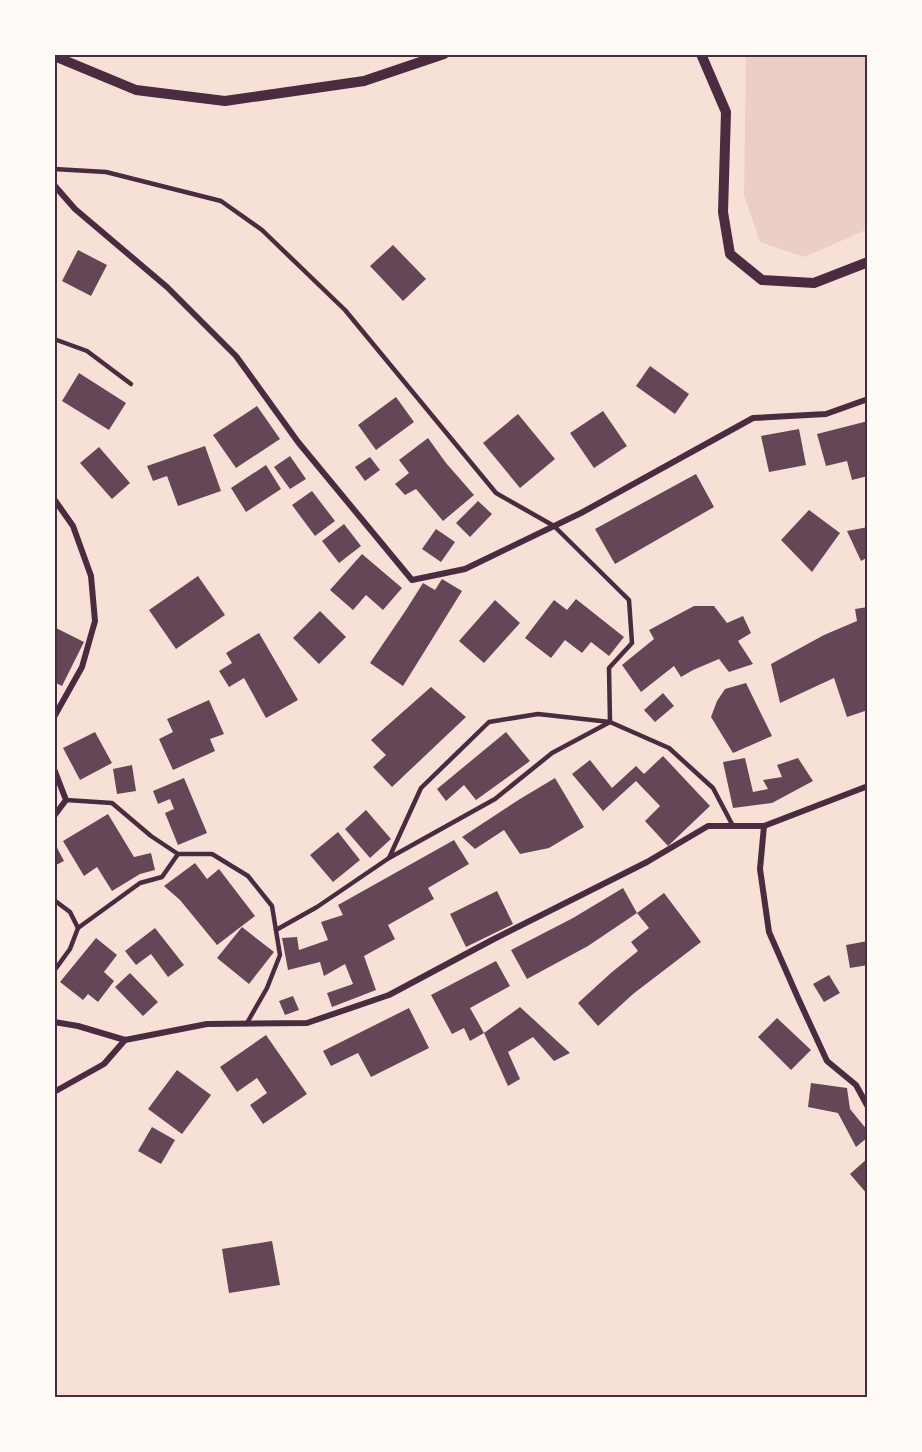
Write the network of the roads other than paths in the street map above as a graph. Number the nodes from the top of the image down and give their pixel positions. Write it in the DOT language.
graph roads {
  1 [pos="444,54"];
  2 [pos="701,54"];
  3 [pos="54,56"];
  4 [pos="54,169"];
  5 [pos="54,184"];
  6 [pos="868,262"];
  7 [pos="54,339"];
  8 [pos="131,384"];
  9 [pos="868,399"];
  10 [pos="54,499"];
  11 [pos="554,526"];
  12 [pos="54,717"];
  13 [pos="610,722"];
  14 [pos="54,769"];
  15 [pos="868,786"];
  16 [pos="66,800"];
  17 [pos="54,816"];
  18 [pos="733,826"];
  19 [pos="764,826"];
  20 [pos="178,854"];
  21 [pos="389,858"];
  22 [pos="54,900"];
  23 [pos="78,928"];
  24 [pos="276,930"];
  25 [pos="54,970"];
  26 [pos="54,1022"];
  27 [pos="247,1023"];
  28 [pos="125,1040"];
  29 [pos="54,1092"];
  30 [pos="868,1107"];
  1 -- 3 [label="street"];
  2 -- 6 [label="street"];
  4 -- 11 [label="lane"];
  5 -- 11 [label="street"];
  7 -- 8 [label="lane"];
  9 -- 11 [label="street"];
  10 -- 12 [label="street"];
  11 -- 13 [label="lane"];
  13 -- 18 [label="lane"];
  13 -- 21 [label="lane"];
  13 -- 21 [label="lane"];
  14 -- 16 [label="street"];
  15 -- 19 [label="street"];
  16 -- 17 [label="street"];
  16 -- 20 [label="lane"];
  18 -- 19 [label="street"];
  18 -- 27 [label="street"];
  19 -- 30 [label="street"];
  20 -- 23 [label="lane"];
  20 -- 24 [label="lane"];
  21 -- 24 [label="lane"];
  22 -- 23 [label="lane"];
  23 -- 25 [label="lane"];
  24 -- 27 [label="lane"];
  26 -- 28 [label="street"];
  27 -- 28 [label="street"];
  28 -- 29 [label="street"];
}
